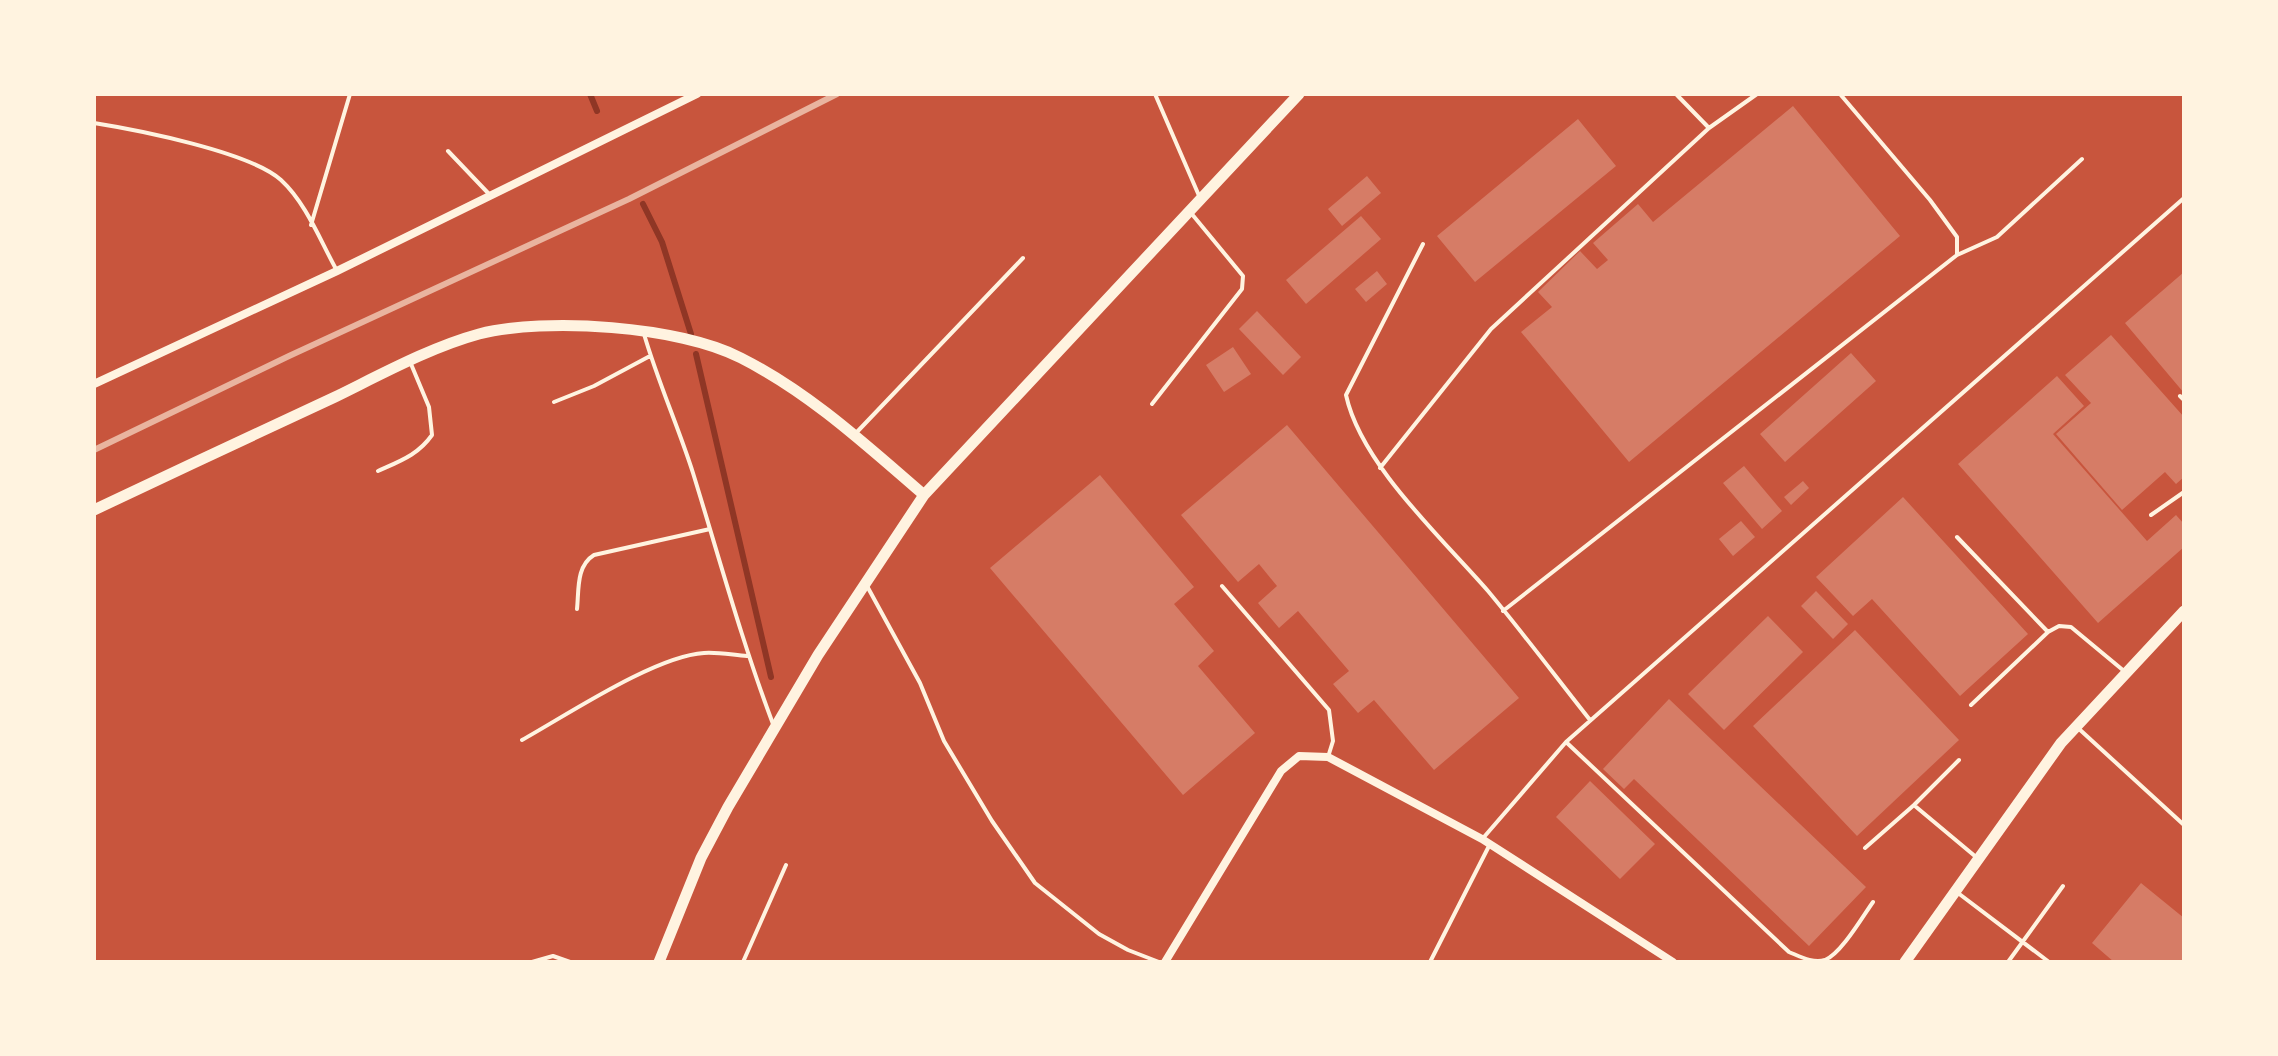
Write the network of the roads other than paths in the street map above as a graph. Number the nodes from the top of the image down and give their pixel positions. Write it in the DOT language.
graph roads {
  1 [pos="350,94"];
  2 [pos="697,94"];
  3 [pos="1155,94"];
  4 [pos="1299,94"];
  5 [pos="1676,94"];
  6 [pos="1757,94"];
  7 [pos="1840,94"];
  8 [pos="94,123"];
  9 [pos="1709,128"];
  10 [pos="448,151"];
  11 [pos="2082,159"];
  12 [pos="489,194"];
  13 [pos="2184,198"];
  14 [pos="1200,199"];
  15 [pos="1190,211"];
  16 [pos="311,225"];
  17 [pos="1423,244"];
  18 [pos="1957,255"];
  19 [pos="1023,258"];
  20 [pos="337,271"];
  21 [pos="643,330"];
  22 [pos="650,356"];
  23 [pos="410,361"];
  24 [pos="94,384"];
  25 [pos="554,402"];
  26 [pos="1152,404"];
  27 [pos="855,435"];
  28 [pos="1380,468"];
  29 [pos="378,471"];
  30 [pos="2184,492"];
  31 [pos="924,495"];
  32 [pos="94,510"];
  33 [pos="2151,515"];
  34 [pos="710,529"];
  35 [pos="1957,537"];
  36 [pos="865,583"];
  37 [pos="1222,586"];
  38 [pos="577,609"];
  39 [pos="1503,611"];
  40 [pos="2184,611"];
  41 [pos="2048,632"];
  42 [pos="747,656"];
  43 [pos="2126,673"];
  44 [pos="1971,705"];
  45 [pos="1590,720"];
  46 [pos="774,726"];
  47 [pos="2076,727"];
  48 [pos="522,740"];
  49 [pos="1566,742"];
  50 [pos="1328,757"];
  51 [pos="1959,760"];
  52 [pos="1914,805"];
  53 [pos="2184,825"];
  54 [pos="1486,842"];
  55 [pos="1865,848"];
  56 [pos="1977,859"];
  57 [pos="786,865"];
  58 [pos="2063,886"];
  59 [pos="1954,890"];
  60 [pos="1873,902"];
  61 [pos="2021,942"];
  62 [pos="532,962"];
  63 [pos="570,962"];
  64 [pos="659,962"];
  65 [pos="743,962"];
  66 [pos="1159,962"];
  67 [pos="1165,962"];
  68 [pos="1430,962"];
  69 [pos="1673,962"];
  70 [pos="1905,962"];
  71 [pos="2008,962"];
  72 [pos="2049,962"];
  1 -- 16 [label="lane"];
  2 -- 12 [label="street"];
  3 -- 14 [label="lane"];
  4 -- 14 [label="street"];
  5 -- 9 [label="lane"];
  6 -- 9 [label="lane"];
  7 -- 18 [label="lane"];
  8 -- 16 [label="lane"];
  9 -- 28 [label="lane"];
  10 -- 12 [label="lane"];
  11 -- 18 [label="lane"];
  12 -- 20 [label="street"];
  13 -- 45 [label="lane"];
  14 -- 15 [label="street"];
  15 -- 26 [label="lane"];
  15 -- 31 [label="street"];
  16 -- 20 [label="lane"];
  17 -- 28 [label="lane"];
  18 -- 39 [label="lane"];
  19 -- 27 [label="lane"];
  20 -- 24 [label="street"];
  21 -- 22 [label="lane"];
  21 -- 23 [label="street"];
  21 -- 27 [label="street"];
  22 -- 25 [label="lane"];
  22 -- 34 [label="lane"];
  23 -- 29 [label="lane"];
  23 -- 32 [label="street"];
  27 -- 31 [label="street"];
  28 -- 39 [label="lane"];
  30 -- 33 [label="lane"];
  31 -- 36 [label="street"];
  34 -- 38 [label="lane"];
  34 -- 42 [label="lane"];
  35 -- 41 [label="lane"];
  36 -- 46 [label="street"];
  36 -- 66 [label="lane"];
  37 -- 50 [label="lane"];
  39 -- 45 [label="lane"];
  40 -- 43 [label="street"];
  41 -- 43 [label="lane"];
  41 -- 44 [label="lane"];
  42 -- 46 [label="lane"];
  42 -- 48 [label="lane"];
  43 -- 47 [label="street"];
  45 -- 49 [label="lane"];
  46 -- 64 [label="street"];
  47 -- 53 [label="lane"];
  47 -- 56 [label="street"];
  49 -- 54 [label="lane"];
  49 -- 60 [label="lane"];
  50 -- 54 [label="street"];
  50 -- 67 [label="street"];
  51 -- 52 [label="lane"];
  52 -- 55 [label="lane"];
  52 -- 56 [label="lane"];
  54 -- 68 [label="lane"];
  54 -- 69 [label="street"];
  56 -- 59 [label="street"];
  57 -- 65 [label="lane"];
  58 -- 61 [label="lane"];
  59 -- 61 [label="lane"];
  59 -- 70 [label="street"];
  61 -- 71 [label="lane"];
  61 -- 72 [label="lane"];
  62 -- 63 [label="lane"];
}
